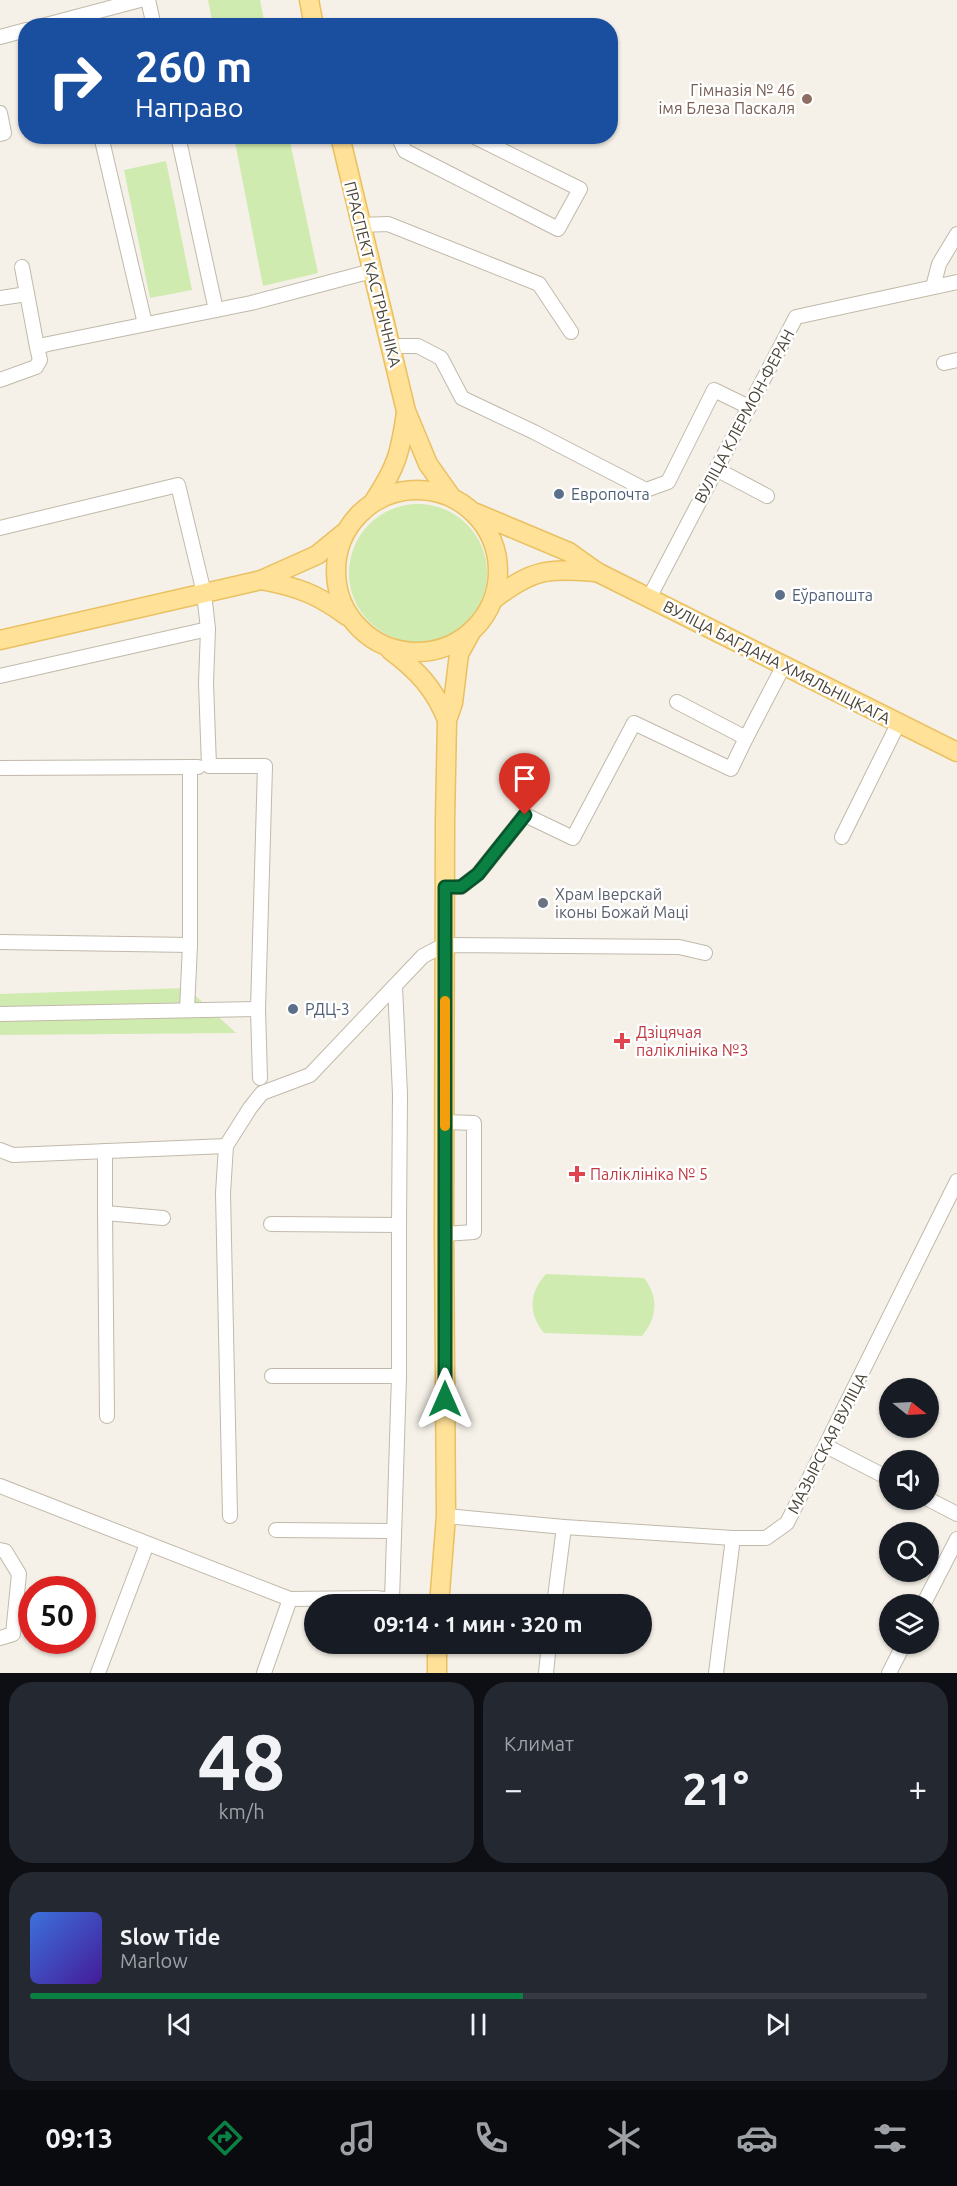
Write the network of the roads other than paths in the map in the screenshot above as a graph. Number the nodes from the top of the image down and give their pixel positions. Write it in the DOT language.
graph roads {
  1 [pos="140,0"];
  2 [pos="148,0"];
  3 [pos="309,0"];
  4 [pos="83,18"];
  5 [pos="152,18"];
  6 [pos="312,18"];
  7 [pos="18,32"];
  8 [pos="0,37"];
  9 [pos="0,113"];
  10 [pos="0,134"];
  11 [pos="103,144"];
  12 [pos="180,144"];
  13 [pos="342,144"];
  14 [pos="402,144"];
  15 [pos="489,144"];
  16 [pos="360,225"];
  17 [pos="957,234"];
  18 [pos="22,267"];
  19 [pos="372,271"];
  20 [pos="957,282"];
  21 [pos="933,287"];
  22 [pos="27,294"];
  23 [pos="0,298"];
  24 [pos="216,310"];
  25 [pos="145,324"];
  26 [pos="571,332"];
  27 [pos="390,346"];
  28 [pos="37,347"];
  29 [pos="0,380"];
  30 [pos="748,407"];
  31 [pos="406,411"];
  32 [pos="716,469"];
  33 [pos="450,495"];
  34 [pos="767,496"];
  35 [pos="373,501"];
  36 [pos="476,513"];
  37 [pos="0,528"];
  38 [pos="344,533"];
  39 [pos="597,572"];
  40 [pos="261,580"];
  41 [pos="204,593"];
  42 [pos="649,598"];
  43 [pos="494,599"];
  44 [pos="350,618"];
  45 [pos="208,629"];
  46 [pos="470,634"];
  47 [pos="0,640"];
  48 [pos="386,647"];
  49 [pos="784,664"];
  50 [pos="0,676"];
  51 [pos="676,702"];
  52 [pos="447,720"];
  53 [pos="899,722"];
  54 [pos="746,738"];
  55 [pos="957,752"];
  56 [pos="209,766"];
  57 [pos="190,767"];
  58 [pos="0,768"];
  59 [pos="842,837"];
  60 [pos="445,887"];
  61 [pos="0,942"];
  62 [pos="190,945"];
  63 [pos="444,945"];
  64 [pos="705,953"];
  65 [pos="395,986"];
  66 [pos="258,1009"];
  67 [pos="186,1010"];
  68 [pos="0,1014"];
  69 [pos="260,1078"];
  70 [pos="445,1122"];
  71 [pos="226,1146"];
  72 [pos="0,1150"];
  73 [pos="105,1151"];
  74 [pos="957,1181"];
  75 [pos="105,1213"];
  76 [pos="163,1218"];
  77 [pos="271,1224"];
  78 [pos="399,1225"];
  79 [pos="444,1234"];
  80 [pos="272,1376"];
  81 [pos="399,1376"];
  82 [pos="108,1416"];
  83 [pos="825,1446"];
  84 [pos="879,1473"];
  85 [pos="0,1486"];
  86 [pos="939,1505"];
  87 [pos="957,1514"];
  88 [pos="230,1516"];
  89 [pos="446,1516"];
  90 [pos="564,1527"];
  91 [pos="276,1530"];
  92 [pos="393,1531"];
  93 [pos="733,1538"];
  94 [pos="957,1539"];
  95 [pos="147,1544"];
  96 [pos="0,1550"];
  97 [pos="397,1594"];
  98 [pos="440,1594"];
  99 [pos="555,1594"];
  100 [pos="929,1594"];
  101 [pos="290,1599"];
  102 [pos="304,1599"];
  103 [pos="0,1638"];
  104 [pos="437,1654"];
  105 [pos="548,1654"];
  106 [pos="899,1654"];
  107 [pos="98,1673"];
  108 [pos="264,1673"];
  109 [pos="437,1673"];
  110 [pos="546,1673"];
  111 [pos="716,1673"];
  112 [pos="889,1673"];
  1 -- 4 [label="street"];
  2 -- 5 [label="street"];
  3 -- 6 [label="main road"];
  7 -- 8 [label="street"];
  9 -- 10 [label="street"];
  11 -- 25 [label="street"];
  12 -- 24 [label="street"];
  13 -- 16 [label="main road, ПРАСПЕКТ КАСТРЫЧНІКА"];
  14 -- 15 [label="street"];
  16 -- 19 [label="main road, ПРАСПЕКТ КАСТРЫЧНІКА"];
  16 -- 26 [label="street"];
  17 -- 21 [label="street"];
  18 -- 22 [label="street"];
  19 -- 24 [label="street"];
  19 -- 27 [label="main road, ПРАСПЕКТ КАСТРЫЧНІКА"];
  20 -- 21 [label="street, ВУЛІЦА КЛЕРМОН-ФЕРАН"];
  21 -- 30 [label="street, ВУЛІЦА КЛЕРМОН-ФЕРАН"];
  22 -- 23 [label="street"];
  22 -- 28 [label="street"];
  24 -- 25 [label="street"];
  25 -- 28 [label="street"];
  27 -- 30 [label="street"];
  27 -- 31 [label="main road, ПРАСПЕКТ КАСТРЫЧНІКА"];
  28 -- 29 [label="street"];
  30 -- 32 [label="street, ВУЛІЦА КЛЕРМОН-ФЕРАН"];
  31 -- 33 [label="main road, ПРАСПЕКТ КАСТРЫЧНІКА"];
  31 -- 35 [label="main road, ПРАСПЕКТ КАСТРЫЧНІКА"];
  32 -- 34 [label="street"];
  32 -- 42 [label="street, ВУЛІЦА КЛЕРМОН-ФЕРАН"];
  33 -- 35 [label="main road"];
  33 -- 36 [label="main road"];
  35 -- 38 [label="main road"];
  36 -- 39 [label="main road, ВУЛІЦА БАГДАНА ХМЯЛЬНІЦКАГА"];
  36 -- 43 [label="main road"];
  37 -- 41 [label="street"];
  38 -- 40 [label="main road"];
  38 -- 44 [label="main road"];
  39 -- 42 [label="main road, ВУЛІЦА БАГДАНА ХМЯЛЬНІЦКАГА"];
  39 -- 43 [label="main road, ВУЛІЦА БАГДАНА ХМЯЛЬНІЦКАГА"];
  40 -- 41 [label="main road"];
  40 -- 44 [label="main road"];
  41 -- 45 [label="street"];
  41 -- 47 [label="main road"];
  42 -- 49 [label="main road, ВУЛІЦА БАГДАНА ХМЯЛЬНІЦКАГА"];
  43 -- 46 [label="main road"];
  44 -- 48 [label="main road"];
  45 -- 50 [label="street"];
  45 -- 56 [label="street"];
  46 -- 48 [label="main road"];
  46 -- 52 [label="main road"];
  48 -- 52 [label="main road"];
  49 -- 53 [label="main road, ВУЛІЦА БАГДАНА ХМЯЛЬНІЦКАГА"];
  49 -- 54 [label="street"];
  51 -- 54 [label="street"];
  52 -- 60 [label="main road"];
  53 -- 55 [label="main road, ВУЛІЦА БАГДАНА ХМЯЛЬНІЦКАГА"];
  53 -- 59 [label="street"];
  54 -- 60 [label="street"];
  56 -- 57 [label="street"];
  56 -- 66 [label="street"];
  57 -- 58 [label="street"];
  57 -- 62 [label="street"];
  60 -- 63 [label="main road"];
  61 -- 62 [label="street"];
  62 -- 67 [label="street"];
  63 -- 64 [label="street"];
  63 -- 65 [label="street"];
  63 -- 70 [label="main road"];
  65 -- 71 [label="street"];
  65 -- 78 [label="street"];
  66 -- 67 [label="street"];
  66 -- 69 [label="street"];
  67 -- 68 [label="street"];
  70 -- 79 [label="main road"];
  70 -- 79 [label="street"];
  71 -- 73 [label="street"];
  71 -- 88 [label="street"];
  72 -- 73 [label="street"];
  73 -- 75 [label="street"];
  74 -- 83 [label="street, МАЗЫРСКАЯ ВУЛІЦА"];
  75 -- 76 [label="street"];
  75 -- 82 [label="street"];
  77 -- 78 [label="street"];
  78 -- 81 [label="street"];
  79 -- 89 [label="main road"];
  80 -- 81 [label="street"];
  81 -- 92 [label="street"];
  83 -- 84 [label="street"];
  83 -- 93 [label="street, МАЗЫРСКАЯ ВУЛІЦА"];
  85 -- 95 [label="street"];
  86 -- 87 [label="street"];
  89 -- 90 [label="street, МАЗЫРСКАЯ ВУЛІЦА"];
  89 -- 98 [label="main road"];
  90 -- 93 [label="street, МАЗЫРСКАЯ ВУЛІЦА"];
  90 -- 99 [label="street"];
  91 -- 92 [label="street"];
  92 -- 97 [label="street"];
  93 -- 111 [label="street"];
  94 -- 100 [label="street"];
  95 -- 101 [label="street"];
  95 -- 107 [label="street"];
  96 -- 103 [label="street"];
  101 -- 102 [label="street"];
  101 -- 108 [label="street"];
  104 -- 109 [label="main road"];
  105 -- 110 [label="street"];
  106 -- 112 [label="street"];
}
